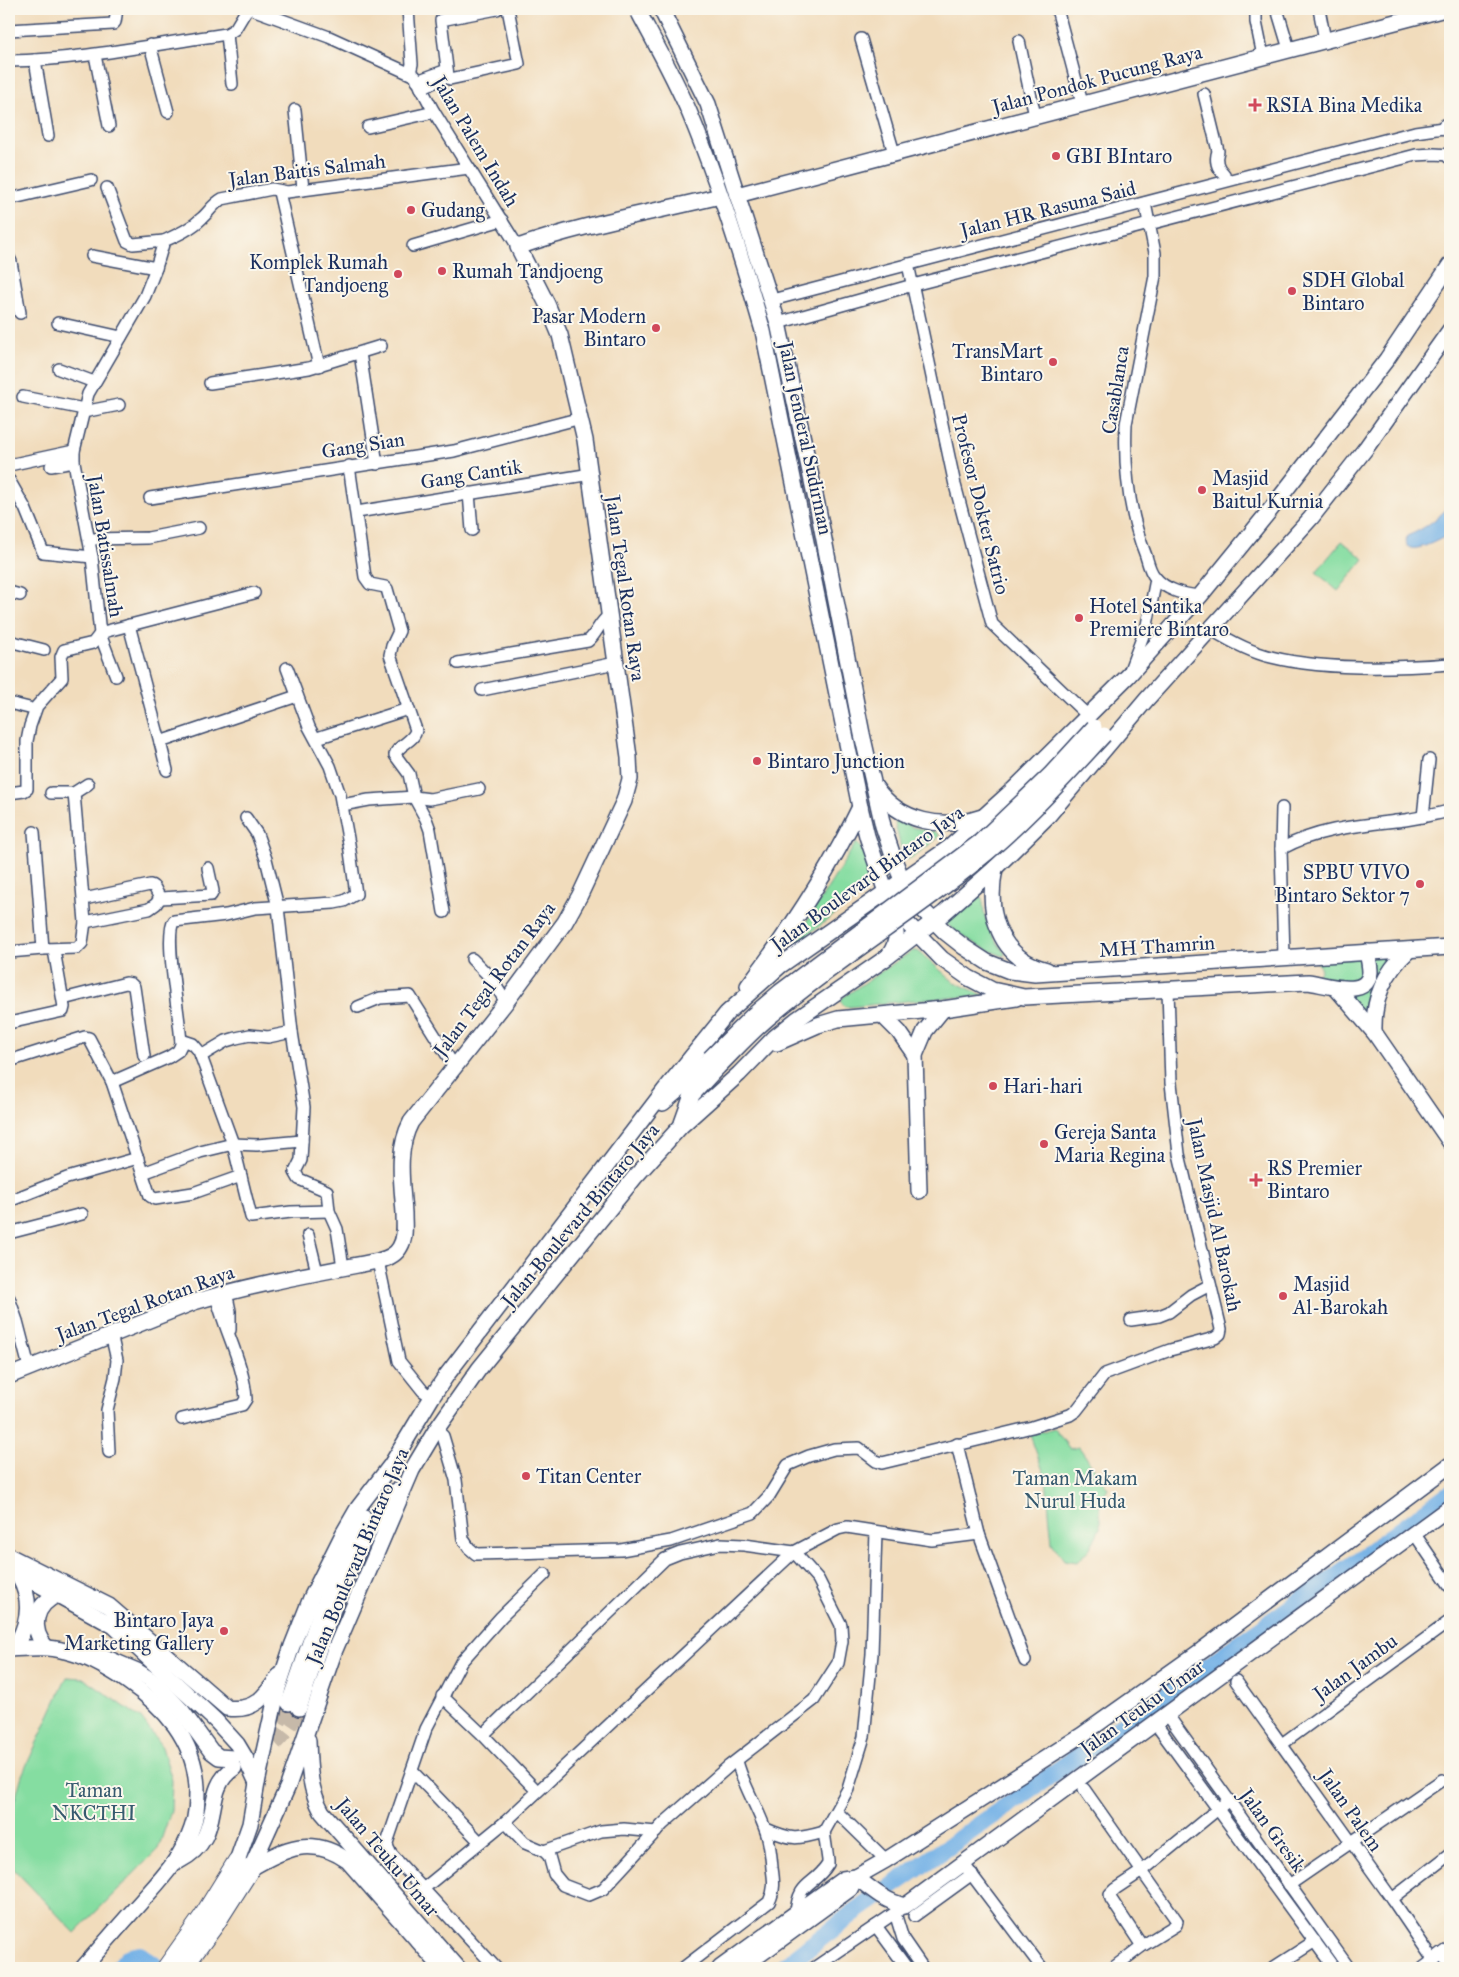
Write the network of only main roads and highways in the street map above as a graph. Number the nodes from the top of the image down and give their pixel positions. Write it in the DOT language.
graph roads {
  1 [pos="637,9"];
  2 [pos="661,9"];
  3 [pos="1446,9"];
  4 [pos="1426,11"];
  5 [pos="759,188"];
  6 [pos="737,194"];
  7 [pos="720,196"];
  8 [pos="698,202"];
  9 [pos="744,215"];
  10 [pos="729,223"];
  11 [pos="1450,265"];
  12 [pos="1450,330"];
  13 [pos="800,424"];
  14 [pos="782,426"];
  15 [pos="803,441"];
  16 [pos="786,445"];
  17 [pos="1147,700"];
  18 [pos="1095,726"];
  19 [pos="873,784"];
  20 [pos="860,807"];
  21 [pos="986,815"];
  22 [pos="930,861"];
  23 [pos="995,868"];
  24 [pos="902,880"];
  25 [pos="886,892"];
  26 [pos="963,897"];
  27 [pos="857,912"];
  28 [pos="934,921"];
  29 [pos="917,934"];
  30 [pos="1450,947"];
  31 [pos="1409,950"];
  32 [pos="1367,952"];
  33 [pos="886,958"];
  34 [pos="1062,974"];
  35 [pos="1336,988"];
  36 [pos="1024,997"];
  37 [pos="943,1009"];
  38 [pos="727,1013"];
  39 [pos="883,1016"];
  40 [pos="1374,1032"];
  41 [pos="761,1053"];
  42 [pos="915,1056"];
  43 [pos="714,1062"];
  44 [pos="644,1118"];
  45 [pos="681,1126"];
  46 [pos="1450,1142"];
  47 [pos="919,1191"];
  48 [pos="9,1376"];
  49 [pos="391,1465"];
  50 [pos="1450,1465"];
  51 [pos="412,1470"];
  52 [pos="1450,1507"];
  53 [pos="14,1565"];
  54 [pos="56,1595"];
  55 [pos="46,1647"];
  56 [pos="12,1649"];
  57 [pos="66,1651"];
  58 [pos="283,1669"];
  59 [pos="227,1708"];
  60 [pos="216,1720"];
  61 [pos="308,1732"];
  62 [pos="256,1783"];
  63 [pos="175,1863"];
  64 [pos="244,1864"];
  65 [pos="856,1877"];
  66 [pos="183,1961"];
  67 [pos="83,1968"];
  68 [pos="166,1968"];
  69 [pos="442,1968"];
  70 [pos="458,1968"];
  71 [pos="720,1968"];
  72 [pos="741,1968"];
  1 -- 7 [label="main road, Jalan Jenderal Sudirman"];
  2 -- 6 [label="main road, Jalan Jenderal Sudirman"];
  3 -- 4 [label="main road, Jalan Pondok Pucung Raya"];
  4 -- 5 [label="main road, Jalan Pondok Pucung Raya"];
  5 -- 6 [label="main road, Jalan Pondok Pucung Raya"];
  5 -- 9 [label="main road"];
  6 -- 9 [label="main road, Jalan Jenderal Sudirman"];
  7 -- 8 [label="main road"];
  7 -- 10 [label="main road, Jalan Jenderal Sudirman"];
  8 -- 10 [label="main road"];
  8 -- 48 [label="main road, Jalan Tegal Rotan Raya"];
  9 -- 13 [label="main road, Jalan Jenderal Sudirman"];
  10 -- 14 [label="main road, Jalan Jenderal Sudirman"];
  11 -- 18 [label="main road, Jalan Boulevard Bintaro Jaya"];
  12 -- 17 [label="main road, Jalan Boulevard Bintaro Jaya"];
  13 -- 14 [label="main road"];
  13 -- 15 [label="main road, Jalan Jenderal Sudirman"];
  14 -- 16 [label="main road, Jalan Jenderal Sudirman"];
  15 -- 16 [label="main road"];
  15 -- 19 [label="main road, Jalan Jenderal Sudirman"];
  16 -- 20 [label="main road, Jalan Jenderal Sudirman"];
  17 -- 18 [label="main road, Jalan Boulevard Bintaro Jaya"];
  17 -- 23 [label="main road, Jalan Boulevard Bintaro Jaya"];
  18 -- 21 [label="main road, Jalan Boulevard Bintaro Jaya"];
  18 -- 43 [label="main road, Jalan Boulevard Bintaro Jaya, bridge"];
  19 -- 21 [label="main road"];
  19 -- 24 [label="main road, Jalan Jenderal Sudirman"];
  20 -- 25 [label="main road, Jalan Jenderal Sudirman"];
  20 -- 38 [label="main road"];
  21 -- 22 [label="main road, Jalan Boulevard Bintaro Jaya"];
  22 -- 24 [label="main road, Jalan Boulevard Bintaro Jaya"];
  22 -- 26 [label="main road"];
  23 -- 26 [label="main road, Jalan Boulevard Bintaro Jaya"];
  23 -- 34 [label="main road"];
  24 -- 25 [label="main road, Jalan Boulevard Bintaro Jaya"];
  24 -- 28 [label="main road, MH Thamrin"];
  25 -- 27 [label="main road, Jalan Boulevard Bintaro Jaya"];
  25 -- 29 [label="main road"];
  26 -- 28 [label="main road, Jalan Boulevard Bintaro Jaya"];
  27 -- 33 [label="main road"];
  27 -- 38 [label="main road, Jalan Boulevard Bintaro Jaya"];
  28 -- 29 [label="main road, Jalan Boulevard Bintaro Jaya"];
  28 -- 34 [label="main road, MH Thamrin"];
  29 -- 33 [label="main road, Jalan Boulevard Bintaro Jaya"];
  29 -- 36 [label="main road"];
  30 -- 31 [label="main road, MH Thamrin"];
  31 -- 32 [label="main road, MH Thamrin"];
  31 -- 40 [label="main road"];
  32 -- 34 [label="main road, MH Thamrin"];
  32 -- 35 [label="main road"];
  33 -- 41 [label="main road, Jalan Boulevard Bintaro Jaya"];
  35 -- 36 [label="main road"];
  35 -- 40 [label="main road"];
  36 -- 37 [label="main road"];
  37 -- 39 [label="main road"];
  37 -- 42 [label="main road"];
  38 -- 44 [label="main road, Jalan Boulevard Bintaro Jaya"];
  39 -- 41 [label="main road"];
  39 -- 42 [label="main road"];
  40 -- 46 [label="main road"];
  41 -- 45 [label="main road, Jalan Boulevard Bintaro Jaya"];
  42 -- 47 [label="main road"];
  43 -- 44 [label="main road, Jalan Boulevard Bintaro Jaya"];
  43 -- 45 [label="main road, Jalan Boulevard Bintaro Jaya"];
  44 -- 49 [label="main road, Jalan Boulevard Bintaro Jaya"];
  45 -- 51 [label="main road, Jalan Boulevard Bintaro Jaya"];
  49 -- 51 [label="main road"];
  49 -- 58 [label="main road, Jalan Boulevard Bintaro Jaya"];
  50 -- 65 [label="main road, Jalan Teuku Umar"];
  51 -- 61 [label="main road, Jalan Boulevard Bintaro Jaya"];
  52 -- 65 [label="main road, Jalan Teuku Umar"];
  53 -- 54 [label="main road"];
  53 -- 56 [label="main road"];
  53 -- 59 [label="main road"];
  54 -- 55 [label="main road"];
  54 -- 60 [label="main road"];
  55 -- 56 [label="main road"];
  55 -- 57 [label="main road"];
  57 -- 63 [label="main road"];
  57 -- 63 [label="main road"];
  58 -- 59 [label="main road"];
  58 -- 62 [label="main road, Jalan Boulevard Bintaro Jaya"];
  59 -- 60 [label="main road"];
  60 -- 62 [label="main road"];
  61 -- 64 [label="main road, Jalan Boulevard Bintaro Jaya"];
  61 -- 70 [label="main road, Jalan Teuku Umar"];
  62 -- 64 [label="main road, Jalan Boulevard Bintaro Jaya"];
  63 -- 67 [label="main road"];
  64 -- 66 [label="highway"];
  64 -- 69 [label="main road, Jalan Teuku Umar"];
  65 -- 71 [label="main road, Jalan Teuku Umar"];
  65 -- 72 [label="main road, Jalan Teuku Umar"];
  66 -- 68 [label="highway"];
}
